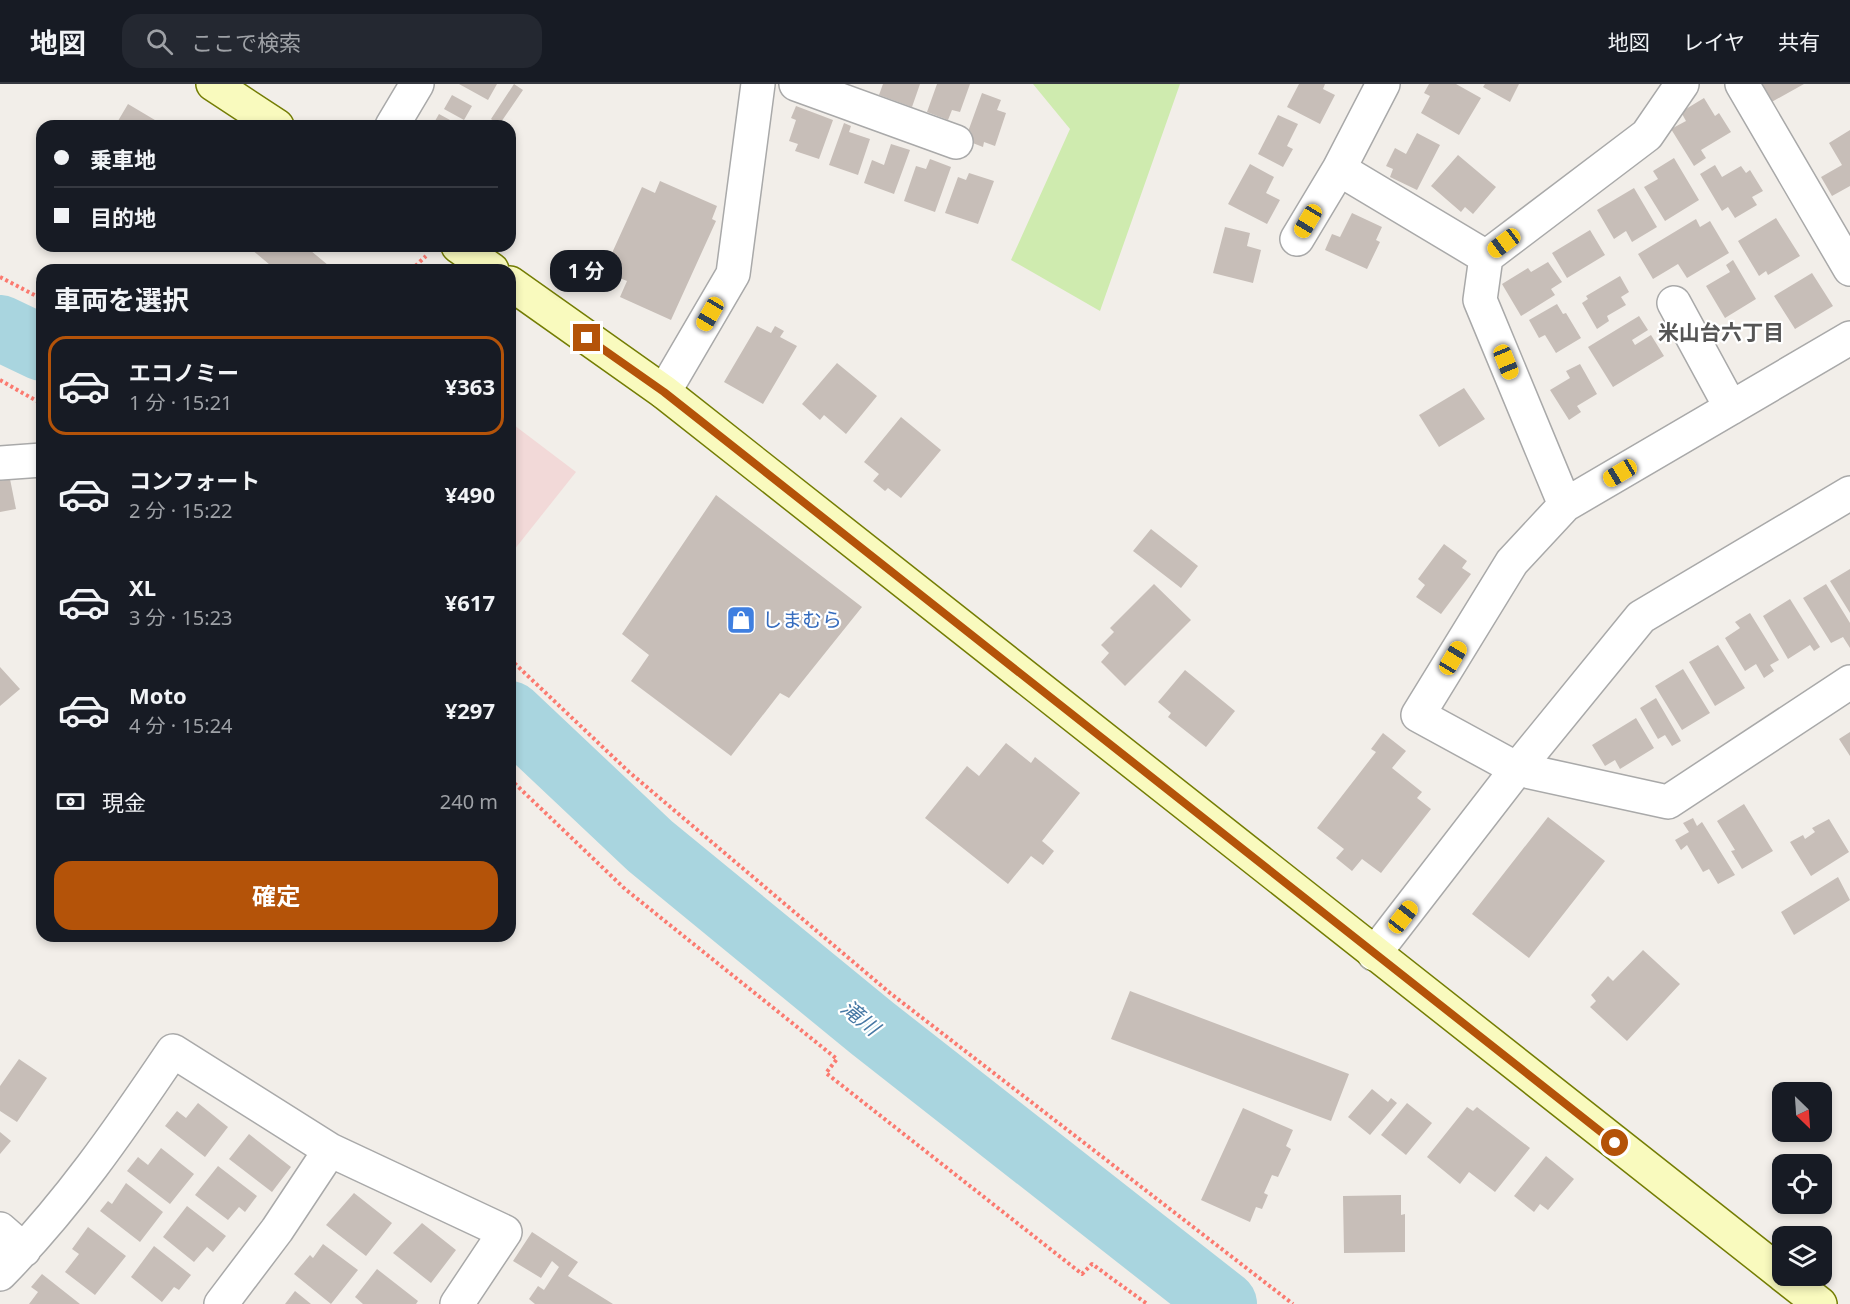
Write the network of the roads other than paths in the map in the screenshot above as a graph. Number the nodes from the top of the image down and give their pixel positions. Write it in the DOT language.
graph roads {
  1 [pos="213,84"];
  2 [pos="417,84"];
  3 [pos="758,84"];
  4 [pos="796,84"];
  5 [pos="1383,84"];
  6 [pos="1682,84"];
  7 [pos="1742,84"];
  8 [pos="268,120"];
  9 [pos="396,120"];
  10 [pos="956,142"];
  11 [pos="1339,170"];
  12 [pos="1297,239"];
  13 [pos="466,252"];
  14 [pos="1486,257"];
  15 [pos="484,264"];
  16 [pos="1850,269"];
  17 [pos="516,287"];
  18 [pos="1674,303"];
  19 [pos="1850,338"];
  20 [pos="664,392"];
  21 [pos="1731,408"];
  22 [pos="36,460"];
  23 [pos="0,463"];
  24 [pos="1850,492"];
  25 [pos="1565,506"];
  26 [pos="1850,682"];
  27 [pos="1517,769"];
  28 [pos="1374,954"];
  29 [pos="330,1150"];
  30 [pos="12,1240"];
  31 [pos="1772,1266"];
  32 [pos="0,1274"];
  33 [pos="1797,1286"];
  34 [pos="221,1304"];
  35 [pos="457,1304"];
  36 [pos="1820,1304"];
  1 -- 8 [label="street"];
  2 -- 9 [label="street"];
  3 -- 20 [label="street"];
  4 -- 10 [label="street"];
  5 -- 11 [label="street"];
  6 -- 14 [label="street"];
  7 -- 16 [label="street"];
  11 -- 12 [label="street"];
  11 -- 14 [label="street"];
  13 -- 15 [label="street"];
  14 -- 25 [label="street"];
  17 -- 20 [label="street"];
  18 -- 21 [label="street"];
  19 -- 21 [label="street"];
  20 -- 28 [label="street"];
  21 -- 25 [label="street"];
  22 -- 23 [label="street"];
  24 -- 27 [label="street"];
  25 -- 27 [label="street"];
  26 -- 27 [label="street"];
  27 -- 28 [label="street"];
  28 -- 31 [label="street"];
  29 -- 30 [label="street"];
  29 -- 34 [label="street"];
  29 -- 35 [label="street"];
  30 -- 32 [label="street"];
  33 -- 36 [label="street"];
}
